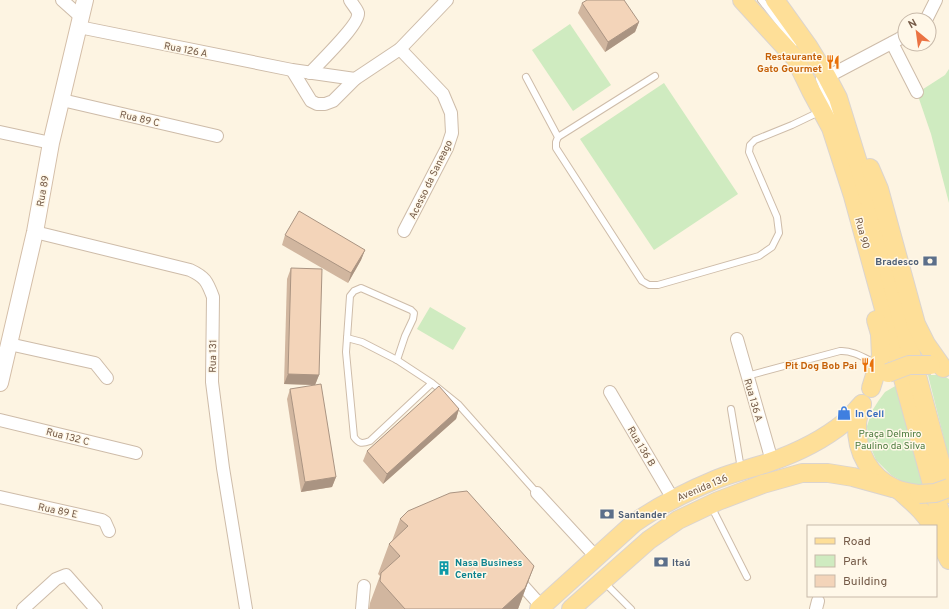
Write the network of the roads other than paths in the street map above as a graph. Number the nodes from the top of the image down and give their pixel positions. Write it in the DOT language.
graph roads {
  1 [pos="62,0"];
  2 [pos="85,0"];
  3 [pos="350,0"];
  4 [pos="447,0"];
  5 [pos="742,0"];
  6 [pos="761,0"];
  7 [pos="775,0"];
  8 [pos="936,0"];
  9 [pos="930,12"];
  10 [pos="80,22"];
  11 [pos="897,40"];
  12 [pos="892,43"];
  13 [pos="798,46"];
  14 [pos="400,49"];
  15 [pos="292,70"];
  16 [pos="310,73"];
  17 [pos="821,74"];
  18 [pos="655,76"];
  19 [pos="526,77"];
  20 [pos="355,79"];
  21 [pos="811,91"];
  22 [pos="917,92"];
  23 [pos="838,98"];
  24 [pos="62,100"];
  25 [pos="817,112"];
  26 [pos="838,125"];
  27 [pos="0,132"];
  28 [pos="217,136"];
  29 [pos="558,136"];
  30 [pos="51,143"];
  31 [pos="404,231"];
  32 [pos="35,232"];
  33 [pos="347,338"];
  34 [pos="737,339"];
  35 [pos="9,344"];
  36 [pos="904,357"];
  37 [pos="397,360"];
  38 [pos="941,368"];
  39 [pos="883,369"];
  40 [pos="909,373"];
  41 [pos="747,376"];
  42 [pos="106,378"];
  43 [pos="0,383"];
  44 [pos="432,383"];
  45 [pos="610,392"];
  46 [pos="862,404"];
  47 [pos="731,409"];
  48 [pos="0,420"];
  49 [pos="136,453"];
  50 [pos="772,461"];
  51 [pos="741,471"];
  52 [pos="897,489"];
  53 [pos="946,489"];
  54 [pos="537,493"];
  55 [pos="0,497"];
  56 [pos="674,499"];
  57 [pos="711,505"];
  58 [pos="949,520"];
  59 [pos="932,525"];
  60 [pos="109,531"];
  61 [pos="937,536"];
  62 [pos="949,536"];
  63 [pos="597,558"];
  64 [pos="949,560"];
  65 [pos="511,572"];
  66 [pos="747,577"];
  67 [pos="603,580"];
  68 [pos="364,586"];
  69 [pos="541,608"];
  70 [pos="23,609"];
  71 [pos="96,609"];
  72 [pos="246,609"];
  73 [pos="362,609"];
  74 [pos="571,609"];
  75 [pos="631,609"];
  1 -- 10 [label="street"];
  2 -- 10 [label="street, Rua 89"];
  3 -- 16 [label="street"];
  4 -- 14 [label="street"];
  5 -- 21 [label="main road, Rua 90"];
  6 -- 13 [label="lane"];
  7 -- 17 [label="main road, Rua 90"];
  8 -- 9 [label="street"];
  10 -- 15 [label="street, Rua 126 A"];
  10 -- 24 [label="street, Rua 89"];
  11 -- 12 [label="street"];
  12 -- 17 [label="street"];
  12 -- 22 [label="street"];
  14 -- 20 [label="street"];
  14 -- 31 [label="street, Acesso da Saneago"];
  15 -- 16 [label="street"];
  15 -- 20 [label="street"];
  16 -- 20 [label="street"];
  17 -- 23 [label="main road, Rua 90"];
  17 -- 26 [label="lane"];
  18 -- 29 [label="lane"];
  19 -- 29 [label="lane"];
  21 -- 25 [label="main road"];
  21 -- 62 [label="main road, Rua 90"];
  23 -- 38 [label="main road"];
  23 -- 53 [label="main road, Rua 90"];
  24 -- 28 [label="street, Rua 89 C"];
  24 -- 30 [label="street, Rua 89"];
  25 -- 29 [label="lane"];
  25 -- 39 [label="main road"];
  27 -- 30 [label="street"];
  30 -- 32 [label="street, Rua 89"];
  32 -- 35 [label="street, Rua 89"];
  32 -- 72 [label="street, Rua 131"];
  33 -- 37 [label="lane"];
  33 -- 37 [label="lane"];
  33 -- 44 [label="lane"];
  34 -- 41 [label="street, Rua 136 A"];
  35 -- 42 [label="street"];
  35 -- 43 [label="street, Rua 89"];
  36 -- 40 [label="lane"];
  37 -- 44 [label="lane"];
  38 -- 39 [label="main road, bridge"];
  39 -- 41 [label="lane"];
  39 -- 46 [label="main road"];
  41 -- 50 [label="street, Rua 136 A"];
  44 -- 54 [label="lane"];
  45 -- 56 [label="street, Rua 136 B"];
  46 -- 50 [label="main road, Avenida 136"];
  46 -- 52 [label="main road"];
  47 -- 51 [label="lane"];
  48 -- 49 [label="street, Rua 132 C"];
  50 -- 51 [label="main road, Avenida 136"];
  51 -- 56 [label="main road, Avenida 136"];
  52 -- 53 [label="main road, bridge"];
  52 -- 57 [label="main road, Avenida 136"];
  52 -- 59 [label="main road"];
  53 -- 58 [label="lane"];
  54 -- 63 [label="street"];
  55 -- 60 [label="street, Rua 89 E"];
  56 -- 63 [label="main road, Avenida 136"];
  57 -- 66 [label="lane"];
  57 -- 67 [label="main road, Avenida 136"];
  61 -- 64 [label="main road"];
  63 -- 69 [label="main road, Avenida 136"];
  65 -- 69 [label="street"];
  67 -- 74 [label="main road, Avenida 136"];
  67 -- 75 [label="lane"];
  68 -- 73 [label="street"];
  70 -- 71 [label="street"];
}
